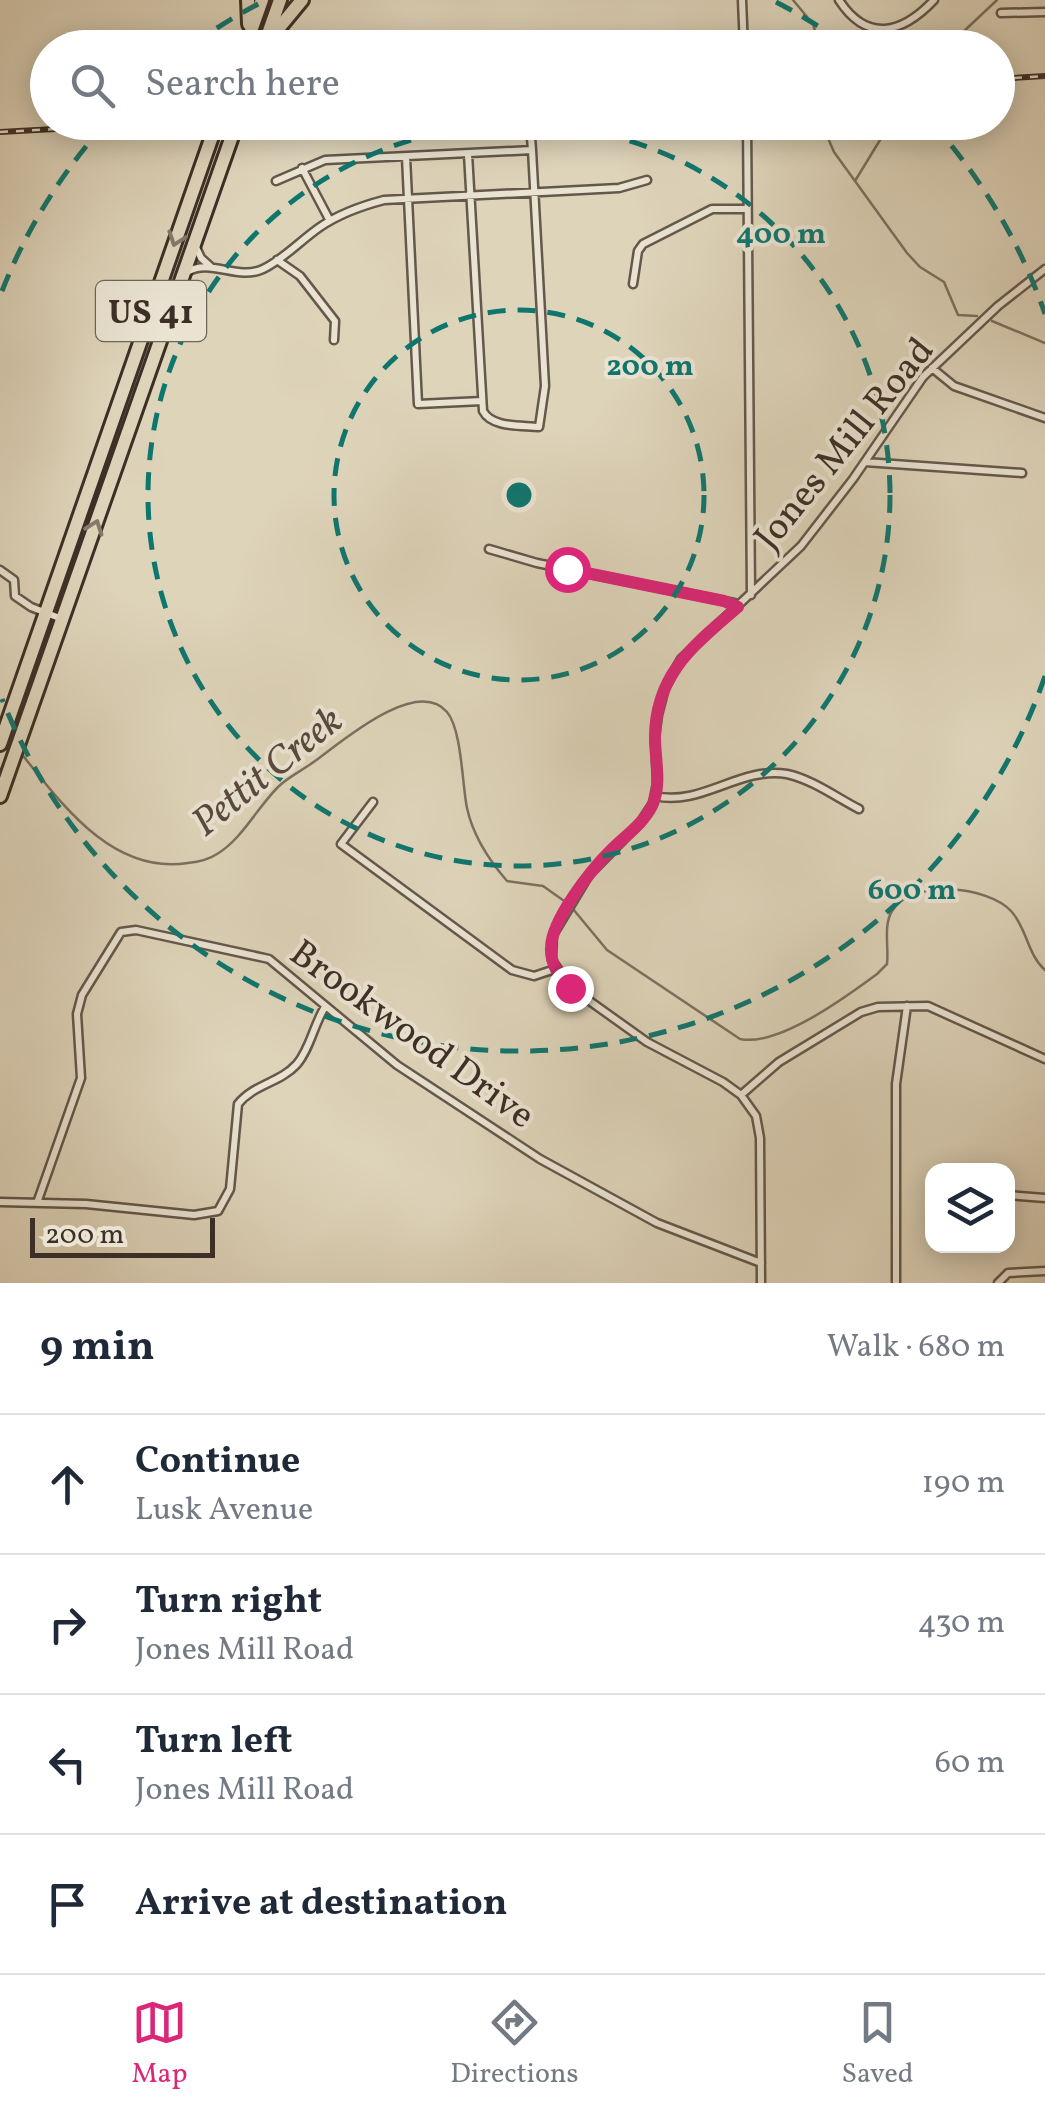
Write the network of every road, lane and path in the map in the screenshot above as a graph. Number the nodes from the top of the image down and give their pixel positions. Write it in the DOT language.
graph roads {
  1 [pos="248,0"];
  2 [pos="262,0"];
  3 [pos="280,0"];
  4 [pos="302,0"];
  5 [pos="742,0"];
  6 [pos="838,0"];
  7 [pos="934,0"];
  8 [pos="1045,12"];
  9 [pos="1000,13"];
  10 [pos="247,30"];
  11 [pos="251,30"];
  12 [pos="270,30"];
  13 [pos="278,30"];
  14 [pos="743,30"];
  15 [pos="210,140"];
  16 [pos="231,140"];
  17 [pos="531,140"];
  18 [pos="747,140"];
  19 [pos="532,150"];
  20 [pos="468,154"];
  21 [pos="406,157"];
  22 [pos="302,168"];
  23 [pos="647,180"];
  24 [pos="276,181"];
  25 [pos="535,193"];
  26 [pos="470,197"];
  27 [pos="408,200"];
  28 [pos="747,209"];
  29 [pos="330,221"];
  30 [pos="194,242"];
  31 [pos="277,260"];
  32 [pos="212,268"];
  33 [pos="1045,269"];
  34 [pos="183,275"];
  35 [pos="633,284"];
  36 [pos="334,340"];
  37 [pos="932,368"];
  38 [pos="482,401"];
  39 [pos="1045,418"];
  40 [pos="865,462"];
  41 [pos="1022,473"];
  42 [pos="489,549"];
  43 [pos="0,570"];
  44 [pos="751,595"];
  45 [pos="738,607"];
  46 [pos="46,613"];
  47 [pos="62,619"];
  48 [pos="0,744"];
  49 [pos="0,796"];
  50 [pos="656,796"];
  51 [pos="373,802"];
  52 [pos="858,809"];
  53 [pos="555,969"];
  54 [pos="907,1006"];
  55 [pos="325,1007"];
  56 [pos="1045,1059"];
  57 [pos="741,1095"];
  58 [pos="1015,1196"];
  59 [pos="1045,1198"];
  60 [pos="0,1202"];
  61 [pos="37,1203"];
  62 [pos="761,1263"];
  63 [pos="1045,1271"];
  64 [pos="760,1283"];
  65 [pos="896,1283"];
  66 [pos="998,1283"];
  1 -- 10 [label="highway"];
  2 -- 11 [label="highway"];
  3 -- 12 [label="highway"];
  4 -- 13 [label="highway"];
  5 -- 14 [label="street"];
  6 -- 7 [label="street"];
  8 -- 9 [label="street"];
  15 -- 46 [label="highway, US 41, one-way"];
  16 -- 30 [label="highway, US 41"];
  17 -- 19 [label="street"];
  18 -- 28 [label="street"];
  19 -- 20 [label="street"];
  19 -- 25 [label="street"];
  20 -- 21 [label="street"];
  20 -- 26 [label="street"];
  21 -- 22 [label="street"];
  21 -- 27 [label="street"];
  22 -- 24 [label="street"];
  22 -- 29 [label="street"];
  23 -- 25 [label="street"];
  25 -- 26 [label="street"];
  25 -- 38 [label="street"];
  26 -- 27 [label="street"];
  26 -- 38 [label="street"];
  27 -- 29 [label="street"];
  27 -- 38 [label="street"];
  28 -- 35 [label="street"];
  28 -- 44 [label="street"];
  29 -- 31 [label="street"];
  30 -- 32 [label="street"];
  30 -- 34 [label="highway, US 41"];
  31 -- 32 [label="street"];
  31 -- 36 [label="street"];
  32 -- 34 [label="street"];
  33 -- 37 [label="street, Jones Mill Road"];
  47 -- 34 [label="highway, US 41, one-way"];
  37 -- 39 [label="street"];
  37 -- 40 [label="street, Jones Mill Road"];
  40 -- 41 [label="street"];
  40 -- 44 [label="street, Jones Mill Road"];
  42 -- 45 [label="street"];
  43 -- 46 [label="street"];
  44 -- 45 [label="street, Jones Mill Road"];
  45 -- 50 [label="street, Jones Mill Road"];
  46 -- 47 [label="street"];
  46 -- 48 [label="highway, US 41"];
  47 -- 49 [label="highway, US 41"];
  50 -- 52 [label="street"];
  50 -- 53 [label="street"];
  51 -- 53 [label="street"];
  53 -- 57 [label="street"];
  54 -- 56 [label="street"];
  54 -- 57 [label="street"];
  54 -- 65 [label="street"];
  55 -- 61 [label="street"];
  55 -- 61 [label="street, Brookwood Drive"];
  55 -- 62 [label="street, Brookwood Drive"];
  57 -- 62 [label="street"];
  58 -- 59 [label="street"];
  60 -- 61 [label="street"];
  62 -- 64 [label="street"];
  63 -- 66 [label="street"];
}
